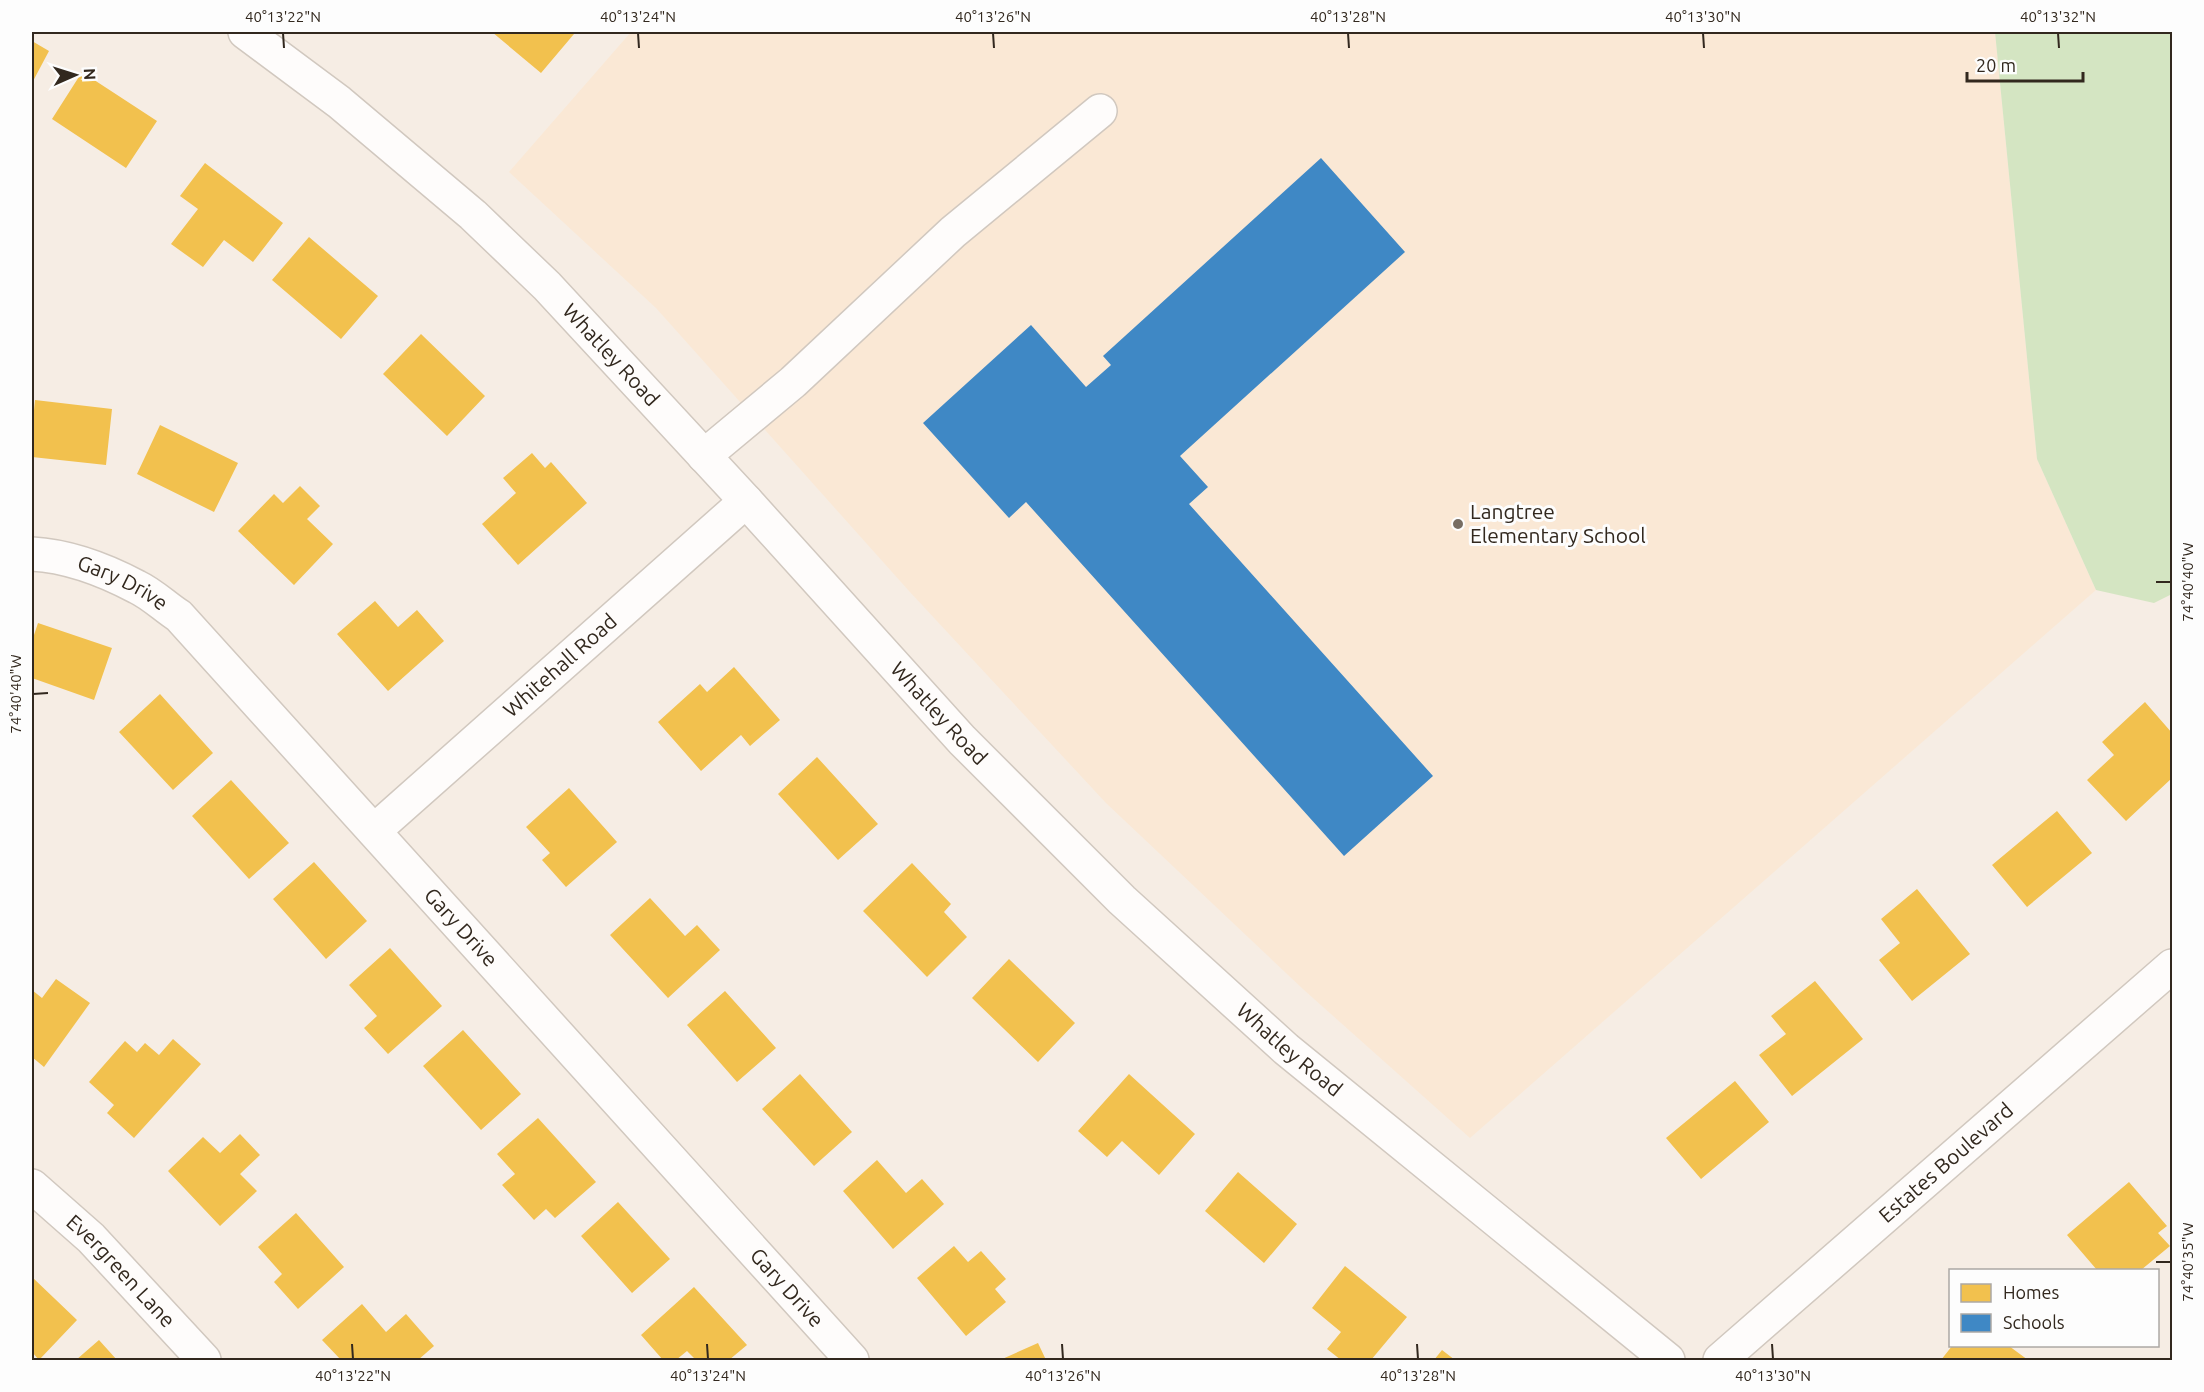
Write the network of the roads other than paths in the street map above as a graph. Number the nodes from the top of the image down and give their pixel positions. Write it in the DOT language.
graph roads {
  1 [pos="244,32"];
  2 [pos="1100,111"];
  3 [pos="704,456"];
  4 [pos="746,501"];
  5 [pos="32,554"];
  6 [pos="374,831"];
  7 [pos="2172,966"];
  8 [pos="32,1186"];
  9 [pos="204,1360"];
  10 [pos="852,1360"];
  11 [pos="1668,1360"];
  12 [pos="1720,1360"];
  1 -- 3 [label="street, Whatley Road"];
  2 -- 3 [label="street"];
  3 -- 4 [label="street, Whatley Road"];
  4 -- 6 [label="street, Whitehall Road"];
  4 -- 11 [label="street, Whatley Road"];
  5 -- 6 [label="street, Gary Drive"];
  6 -- 10 [label="street, Gary Drive"];
  7 -- 12 [label="street, Estates Boulevard"];
  8 -- 9 [label="street, Evergreen Lane"];
}
